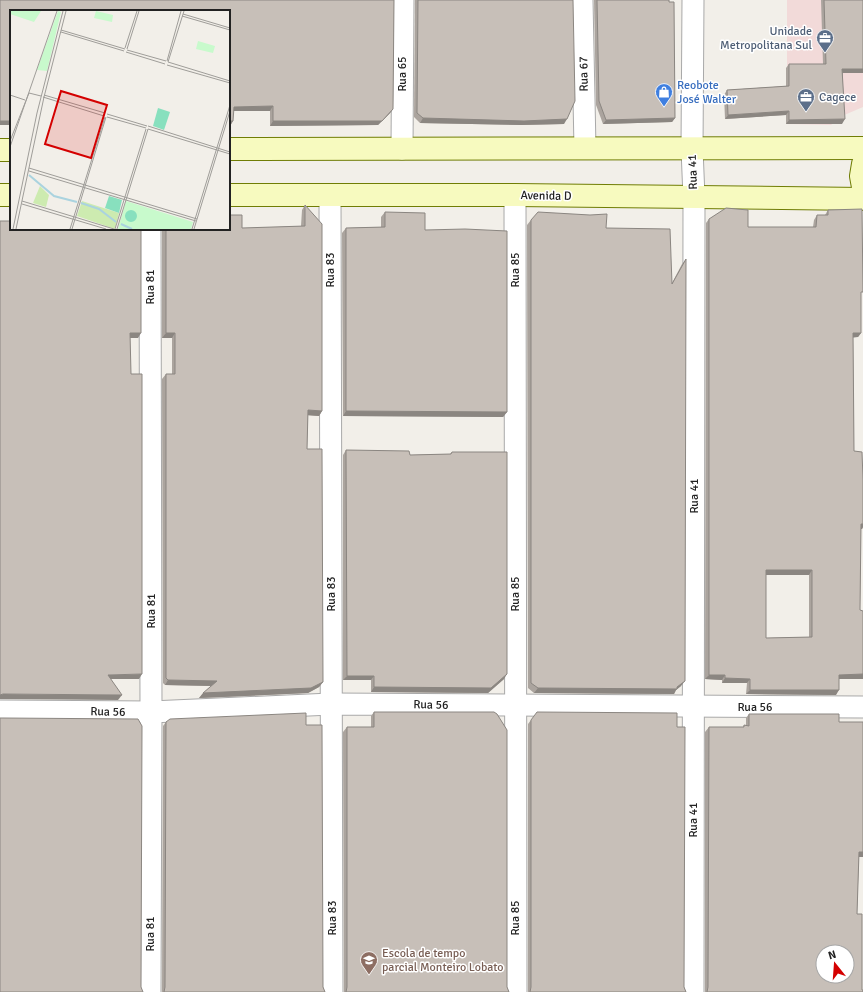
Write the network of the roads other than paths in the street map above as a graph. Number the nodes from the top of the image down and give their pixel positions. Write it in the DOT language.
graph roads {
  1 [pos="403,0"];
  2 [pos="582,0"];
  3 [pos="693,0"];
  4 [pos="585,148"];
  5 [pos="863,148"];
  6 [pos="230,149"];
  7 [pos="402,149"];
  8 [pos="692,149"];
  9 [pos="863,164"];
  10 [pos="863,187"];
  11 [pos="230,195"];
  12 [pos="330,195"];
  13 [pos="515,195"];
  14 [pos="694,198"];
  15 [pos="863,199"];
  16 [pos="150,230"];
  17 [pos="331,704"];
  18 [pos="515,706"];
  19 [pos="693,707"];
  20 [pos="863,707"];
  21 [pos="0,711"];
  22 [pos="151,712"];
  23 [pos="150,992"];
  24 [pos="332,992"];
  25 [pos="516,992"];
  26 [pos="693,992"];
  1 -- 7 [label="street, Rua 65"];
  2 -- 4 [label="street, Rua 67"];
  3 -- 8 [label="street, Rua 41"];
  4 -- 7 [label="main road"];
  4 -- 8 [label="main road"];
  5 -- 8 [label="main road"];
  6 -- 7 [label="main road"];
  8 -- 14 [label="street, Rua 41"];
  9 -- 10 [label="main road"];
  11 -- 12 [label="main road, Avenida D"];
  12 -- 13 [label="main road, Avenida D"];
  12 -- 17 [label="street, Rua 83"];
  13 -- 14 [label="main road, Avenida D"];
  13 -- 18 [label="street, Rua 85"];
  14 -- 15 [label="main road, Avenida D"];
  14 -- 19 [label="street, Rua 41"];
  16 -- 22 [label="street, Rua 81"];
  17 -- 18 [label="street, Rua 56"];
  17 -- 22 [label="street, Rua 56"];
  17 -- 24 [label="street, Rua 83"];
  18 -- 19 [label="street, Rua 56"];
  18 -- 25 [label="street, Rua 85"];
  19 -- 20 [label="street, Rua 56"];
  19 -- 26 [label="street, Rua 41"];
  21 -- 22 [label="street, Rua 56"];
  22 -- 23 [label="street, Rua 81"];
}
